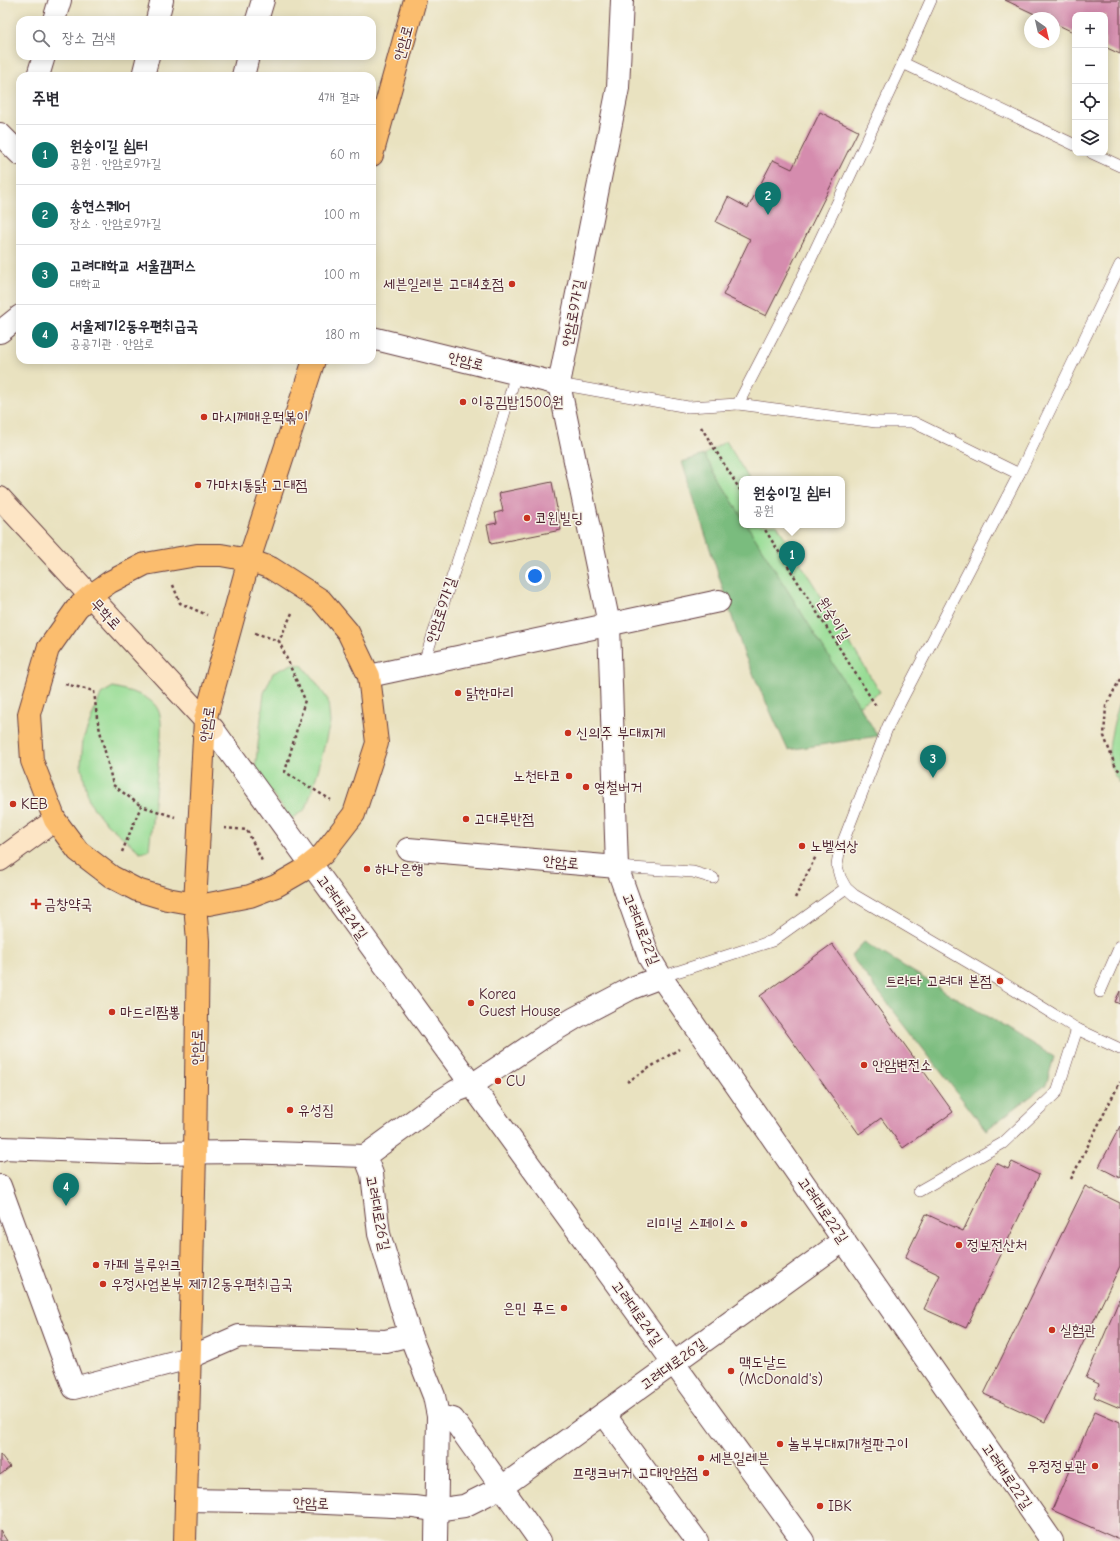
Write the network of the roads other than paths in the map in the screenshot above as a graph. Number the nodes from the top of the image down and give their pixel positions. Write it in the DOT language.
graph roads {
  1 [pos="60,0"];
  2 [pos="162,0"];
  3 [pos="262,0"];
  4 [pos="415,0"];
  5 [pos="622,0"];
  6 [pos="930,0"];
  7 [pos="55,16"];
  8 [pos="158,16"];
  9 [pos="258,16"];
  10 [pos="43,60"];
  11 [pos="147,60"];
  12 [pos="247,60"];
  13 [pos="903,63"];
  14 [pos="39,72"];
  15 [pos="144,72"];
  16 [pos="244,72"];
  17 [pos="0,134"];
  18 [pos="376,141"];
  19 [pos="1072,144"];
  20 [pos="16,146"];
  21 [pos="1098,156"];
  22 [pos="1120,166"];
  23 [pos="1120,266"];
  24 [pos="16,319"];
  25 [pos="0,332"];
  26 [pos="376,339"];
  27 [pos="313,364"];
  28 [pos="516,374"];
  29 [pos="559,384"];
  30 [pos="738,404"];
  31 [pos="1018,474"];
  32 [pos="0,498"];
  33 [pos="253,562"];
  34 [pos="90,596"];
  35 [pos="719,601"];
  36 [pos="609,624"];
  37 [pos="423,665"];
  38 [pos="369,676"];
  39 [pos="209,725"];
  40 [pos="55,820"];
  41 [pos="408,848"];
  42 [pos="0,860"];
  43 [pos="310,864"];
  44 [pos="617,867"];
  45 [pos="713,878"];
  46 [pos="846,888"];
  47 [pos="202,904"];
  48 [pos="1120,946"];
  49 [pos="661,977"];
  50 [pos="1100,992"];
  51 [pos="1077,1029"];
  52 [pos="1120,1049"];
  53 [pos="472,1085"];
  54 [pos="0,1150"];
  55 [pos="195,1153"];
  56 [pos="365,1156"];
  57 [pos="0,1186"];
  58 [pos="919,1191"];
  59 [pos="844,1240"];
  60 [pos="410,1335"];
  61 [pos="189,1358"];
  62 [pos="674,1363"];
  63 [pos="604,1414"];
  64 [pos="438,1416"];
  65 [pos="502,1487"];
  66 [pos="186,1500"];
  67 [pos="436,1510"];
  68 [pos="185,1541"];
  69 [pos="436,1541"];
  70 [pos="540,1541"];
  71 [pos="697,1541"];
  72 [pos="803,1541"];
  73 [pos="1052,1541"];
  1 -- 7 [label="street"];
  2 -- 8 [label="street"];
  3 -- 9 [label="street"];
  4 -- 18 [label="main road, 안암로"];
  5 -- 29 [label="street, 안암로9가길"];
  6 -- 13 [label="lane"];
  10 -- 14 [label="street"];
  11 -- 15 [label="street"];
  12 -- 16 [label="street"];
  13 -- 19 [label="lane"];
  13 -- 30 [label="lane"];
  17 -- 20 [label="street"];
  21 -- 22 [label="lane"];
  23 -- 31 [label="lane"];
  24 -- 25 [label="street"];
  26 -- 28 [label="street, 안암로"];
  27 -- 33 [label="main road, 안암로"];
  28 -- 29 [label="street, 안암로"];
  28 -- 37 [label="lane, 안암로9가길"];
  29 -- 30 [label="lane"];
  29 -- 36 [label="street, 안암로9가길"];
  30 -- 31 [label="lane"];
  31 -- 46 [label="lane"];
  32 -- 34 [label="main road, 무학로"];
  33 -- 34 [label="main road"];
  33 -- 38 [label="main road"];
  33 -- 39 [label="main road, 안암로"];
  34 -- 39 [label="main road, 무학로"];
  34 -- 40 [label="main road"];
  35 -- 36 [label="street, 안암로9가길"];
  36 -- 37 [label="street, 안암로9가길"];
  36 -- 44 [label="street, 안암로9가길"];
  37 -- 38 [label="street"];
  38 -- 43 [label="main road"];
  39 -- 43 [label="street, 고려대로24길"];
  39 -- 47 [label="main road, 안암로"];
  40 -- 42 [label="main road"];
  40 -- 47 [label="main road"];
  41 -- 44 [label="street, 안암로"];
  43 -- 47 [label="main road"];
  43 -- 53 [label="street, 고려대로24길"];
  44 -- 45 [label="lane, 안암로"];
  44 -- 49 [label="street, 고려대로22길"];
  46 -- 49 [label="lane"];
  46 -- 51 [label="lane"];
  47 -- 55 [label="main road, 안암로"];
  48 -- 50 [label="lane"];
  49 -- 53 [label="street"];
  49 -- 59 [label="street, 고려대로22길"];
  51 -- 52 [label="lane"];
  51 -- 58 [label="lane"];
  53 -- 56 [label="street, 고려대로26길"];
  53 -- 62 [label="street, 고려대로24길"];
  54 -- 55 [label="street"];
  55 -- 56 [label="street"];
  55 -- 61 [label="main road, 안암로"];
  56 -- 60 [label="street, 고려대로26길"];
  57 -- 61 [label="street"];
  59 -- 62 [label="street, 고려대로26길"];
  59 -- 73 [label="street, 고려대로22길"];
  60 -- 61 [label="street"];
  60 -- 64 [label="street, 고려대로26길"];
  61 -- 66 [label="main road, 안암로"];
  62 -- 63 [label="street, 고려대로26길"];
  62 -- 72 [label="street, 고려대로24길"];
  63 -- 65 [label="street, 고려대로26길"];
  63 -- 71 [label="street"];
  64 -- 65 [label="street"];
  64 -- 67 [label="street, 고려대로26길"];
  65 -- 67 [label="street, 고려대로26길"];
  65 -- 70 [label="street"];
  66 -- 67 [label="street, 안암로"];
  66 -- 68 [label="main road, 안암로"];
  67 -- 69 [label="street, 고려대로26길"];
}
